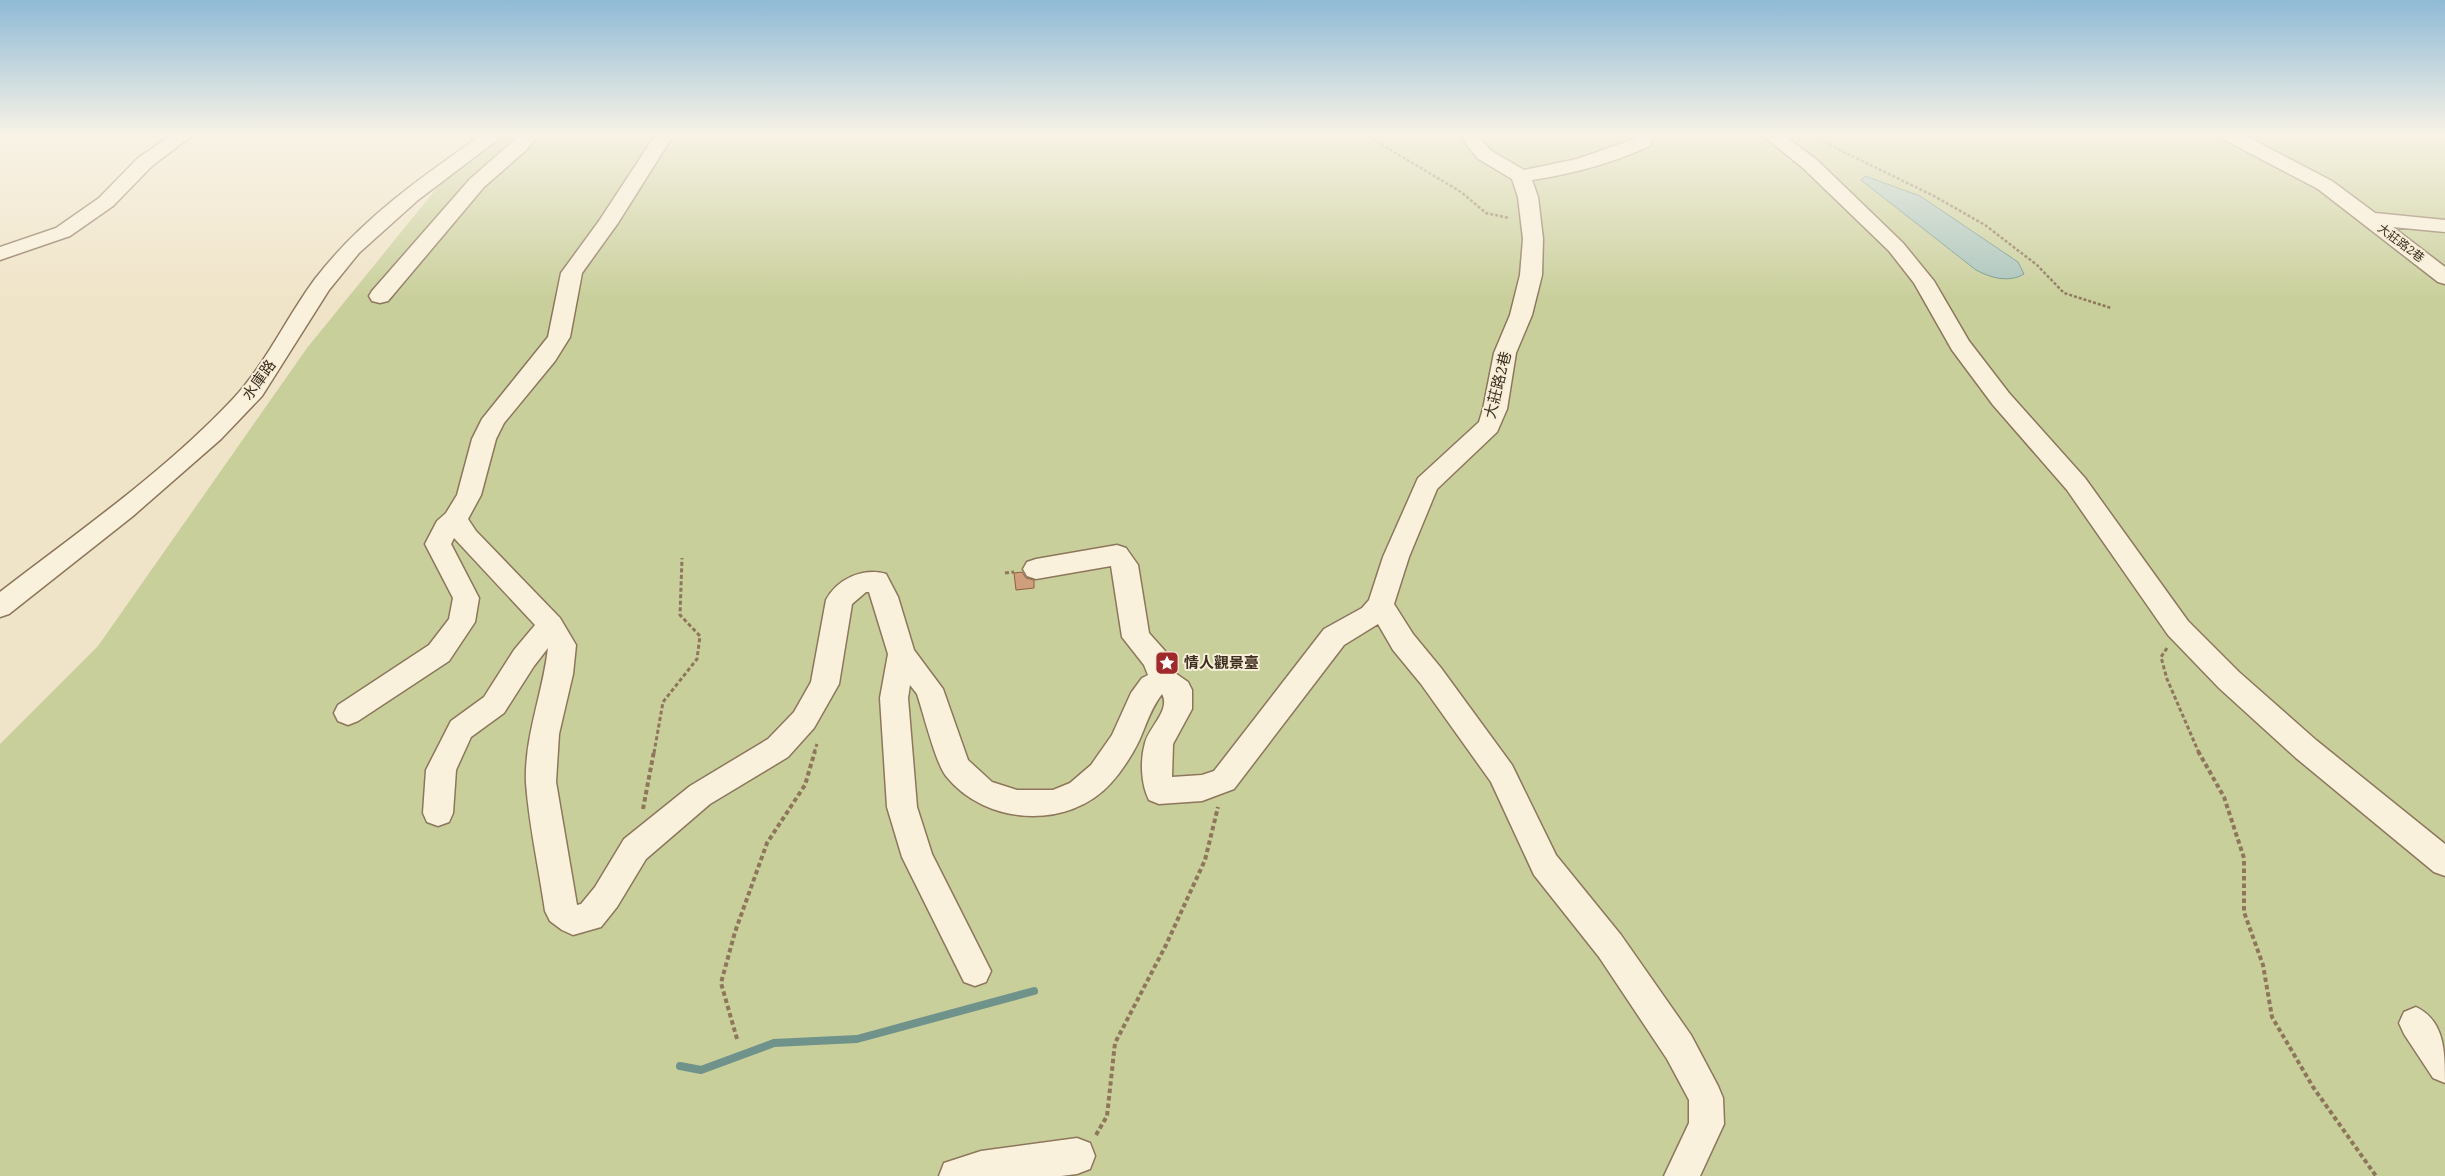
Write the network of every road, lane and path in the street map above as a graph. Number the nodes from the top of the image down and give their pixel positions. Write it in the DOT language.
graph roads {
  1 [pos="119,189"];
  2 [pos="419,189"];
  3 [pos="473,189"];
  4 [pos="630,189"];
  5 [pos="1456,189"];
  6 [pos="1525,189"];
  7 [pos="1836,189"];
  8 [pos="1919,189"];
  9 [pos="2330,189"];
  10 [pos="2369,219"];
  11 [pos="1531,224"];
  12 [pos="2445,226"];
  13 [pos="0,254"];
  14 [pos="2445,277"];
  15 [pos="380,296"];
  16 [pos="2111,308"];
  17 [pos="455,520"];
  18 [pos="682,558"];
  19 [pos="1036,569"];
  20 [pos="1381,605"];
  21 [pos="0,607"];
  22 [pos="551,625"];
  23 [pos="2178,628"];
  24 [pos="902,654"];
  25 [pos="1164,680"];
  26 [pos="348,713"];
  27 [pos="818,738"];
  28 [pos="1224,780"];
  29 [pos="438,813"];
  30 [pos="635,849"];
  31 [pos="2445,862"];
  32 [pos="975,971"];
  33 [pos="2416,1023"];
  34 [pos="737,1039"];
  35 [pos="2445,1066"];
  36 [pos="1077,1156"];
  37 [pos="956,1176"];
  38 [pos="1682,1176"];
  39 [pos="2376,1176"];
  1 -- 13 [label="street"];
  2 -- 21 [label="street, 水庫路"];
  3 -- 15 [label="street"];
  4 -- 17 [label="street"];
  5 -- 11 [label="path"];
  6 -- 11 [label="street, 大莊路2巷"];
  7 -- 23 [label="street"];
  8 -- 16 [label="path"];
  9 -- 10 [label="street, 大莊路2巷"];
  10 -- 12 [label="street"];
  10 -- 14 [label="street, 大莊路2巷"];
  11 -- 20 [label="street, 大莊路2巷"];
  17 -- 22 [label="street"];
  17 -- 26 [label="street"];
  18 -- 30 [label="path"];
  19 -- 25 [label="street"];
  20 -- 28 [label="street"];
  20 -- 38 [label="street"];
  22 -- 29 [label="street"];
  22 -- 30 [label="street"];
  23 -- 31 [label="street"];
  23 -- 39 [label="path"];
  24 -- 25 [label="street"];
  24 -- 30 [label="street"];
  24 -- 32 [label="street"];
  25 -- 28 [label="street"];
  27 -- 34 [label="path"];
  28 -- 36 [label="path"];
  33 -- 35 [label="street"];
  36 -- 37 [label="street"];
}
